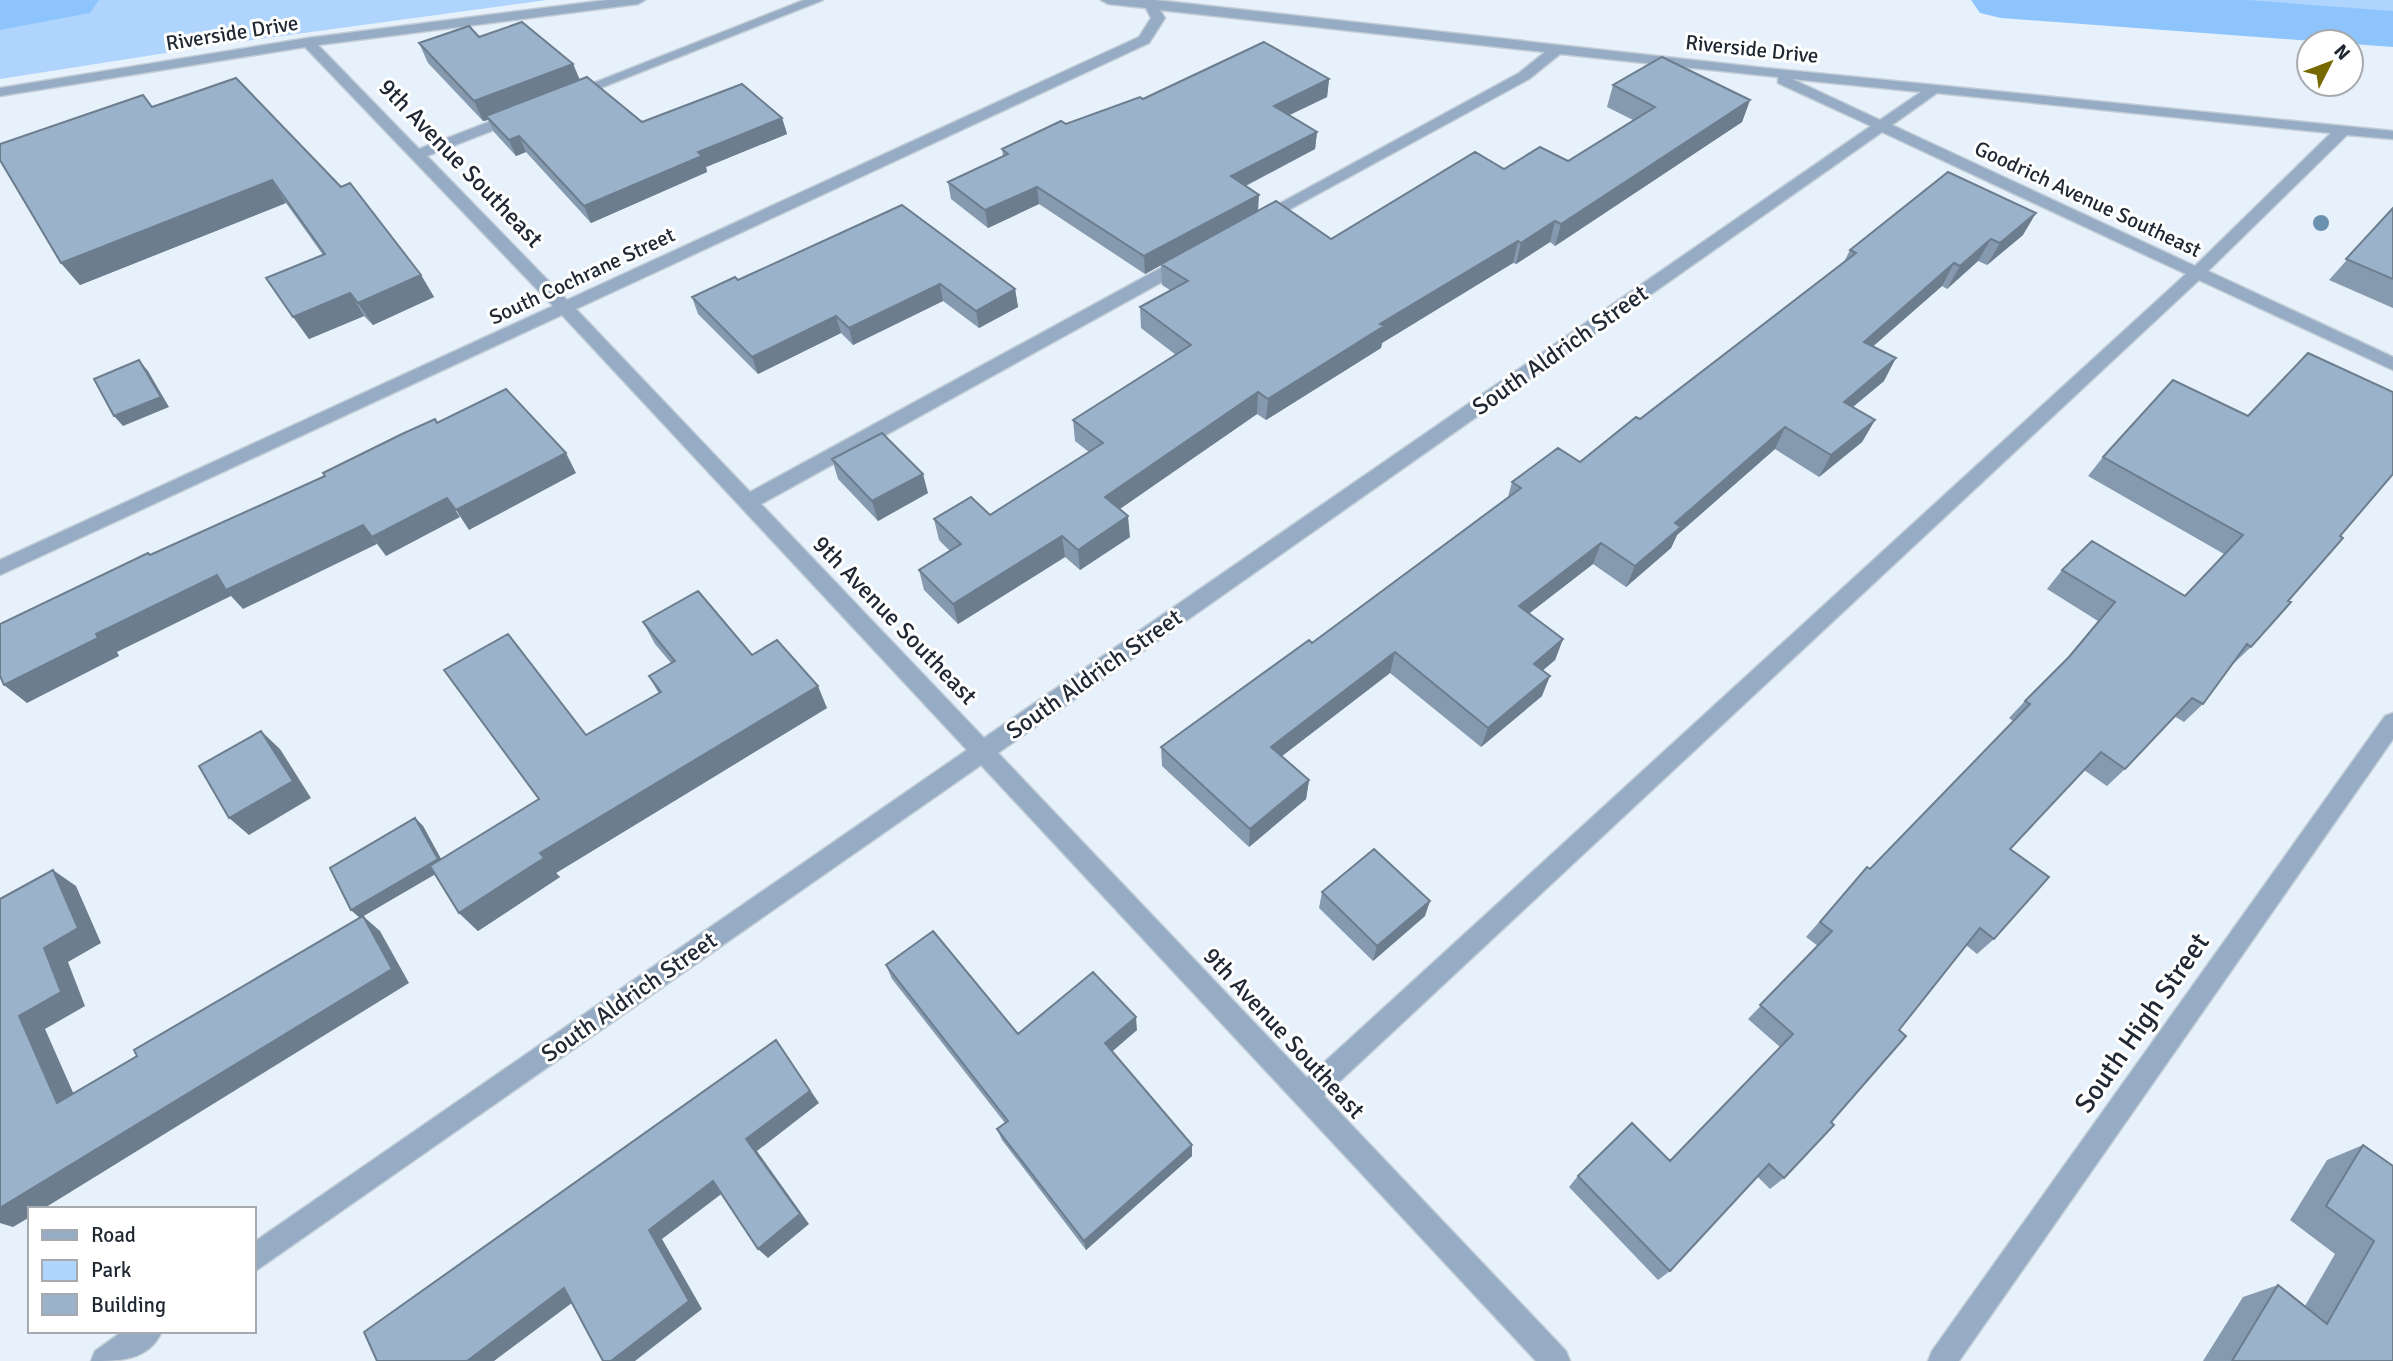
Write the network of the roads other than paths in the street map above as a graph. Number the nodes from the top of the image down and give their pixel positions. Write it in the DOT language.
graph roads {
  1 [pos="638,0"];
  2 [pos="816,0"];
  3 [pos="1108,0"];
  4 [pos="1150,2"];
  5 [pos="308,42"];
  6 [pos="1557,49"];
  7 [pos="1765,72"];
  8 [pos="1934,89"];
  9 [pos="0,92"];
  10 [pos="558,100"];
  11 [pos="532,110"];
  12 [pos="1883,126"];
  13 [pos="2343,130"];
  14 [pos="2393,135"];
  15 [pos="416,155"];
  16 [pos="1244,230"];
  17 [pos="1195,256"];
  18 [pos="2197,273"];
  19 [pos="566,309"];
  20 [pos="2393,364"];
  21 [pos="746,503"];
  22 [pos="0,568"];
  23 [pos="2393,722"];
  24 [pos="984,751"];
  25 [pos="1306,1096"];
  26 [pos="256,1257"];
  27 [pos="145,1333"];
  28 [pos="105,1361"];
  29 [pos="1556,1361"];
  30 [pos="1942,1361"];
  1 -- 5 [label="street, Riverside Drive"];
  2 -- 10 [label="street"];
  3 -- 4 [label="street, Riverside Drive"];
  4 -- 6 [label="street, Riverside Drive"];
  4 -- 19 [label="street, South Cochrane Street"];
  5 -- 9 [label="street, Riverside Drive"];
  5 -- 15 [label="street, 9th Avenue Southeast"];
  6 -- 7 [label="street, Riverside Drive"];
  6 -- 16 [label="street"];
  7 -- 8 [label="street, Riverside Drive"];
  7 -- 12 [label="street, Goodrich Avenue Southeast"];
  8 -- 12 [label="street, South Aldrich Street"];
  8 -- 13 [label="street, Riverside Drive"];
  11 -- 15 [label="street"];
  12 -- 18 [label="street, Goodrich Avenue Southeast"];
  12 -- 24 [label="street, South Aldrich Street"];
  13 -- 14 [label="street, Riverside Drive"];
  13 -- 18 [label="street"];
  15 -- 19 [label="street, 9th Avenue Southeast"];
  17 -- 21 [label="street"];
  18 -- 20 [label="street, Goodrich Avenue Southeast"];
  18 -- 25 [label="street"];
  19 -- 21 [label="street, 9th Avenue Southeast"];
  19 -- 22 [label="street, South Cochrane Street"];
  21 -- 24 [label="street, 9th Avenue Southeast"];
  23 -- 30 [label="street, South High Street"];
  24 -- 25 [label="street, 9th Avenue Southeast"];
  24 -- 26 [label="street, South Aldrich Street"];
  25 -- 29 [label="street, 9th Avenue Southeast"];
  27 -- 28 [label="street"];
}
